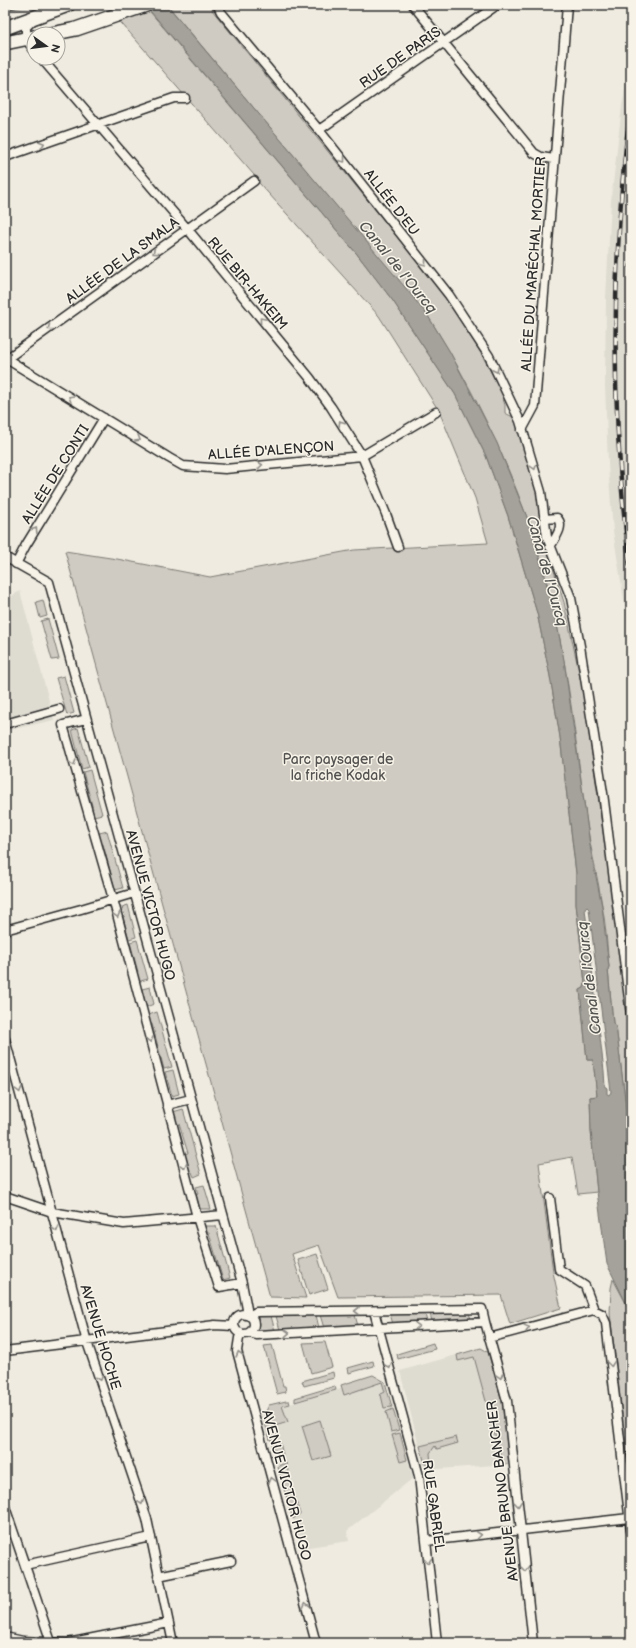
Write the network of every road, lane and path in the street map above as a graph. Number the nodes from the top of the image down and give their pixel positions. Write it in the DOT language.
graph roads {
  1 [pos="68,5"];
  2 [pos="146,5"];
  3 [pos="413,5"];
  4 [pos="497,5"];
  5 [pos="567,5"];
  6 [pos="218,6"];
  7 [pos="38,16"];
  8 [pos="27,26"];
  9 [pos="5,28"];
  10 [pos="66,31"];
  11 [pos="26,39"];
  12 [pos="443,42"];
  13 [pos="5,43"];
  14 [pos="48,66"];
  15 [pos="185,98"];
  16 [pos="97,126"];
  17 [pos="319,130"];
  18 [pos="5,157"];
  19 [pos="554,160"];
  20 [pos="254,181"];
  21 [pos="187,229"];
  22 [pos="6,359"];
  23 [pos="436,412"];
  24 [pos="104,418"];
  25 [pos="522,430"];
  26 [pos="362,456"];
  27 [pos="545,519"];
  28 [pos="550,547"];
  29 [pos="398,548"];
  30 [pos="5,557"];
  31 [pos="16,564"];
  32 [pos="59,709"];
  33 [pos="86,719"];
  34 [pos="5,724"];
  35 [pos="134,893"];
  36 [pos="113,899"];
  37 [pos="5,930"];
  38 [pos="631,1015"];
  39 [pos="5,1039"];
  40 [pos="191,1099"];
  41 [pos="167,1105"];
  42 [pos="5,1196"];
  43 [pos="550,1198"];
  44 [pos="52,1212"];
  45 [pos="223,1215"];
  46 [pos="197,1217"];
  47 [pos="242,1283"];
  48 [pos="594,1310"];
  49 [pos="374,1311"];
  50 [pos="247,1316"];
  51 [pos="485,1322"];
  52 [pos="234,1326"];
  53 [pos="378,1328"];
  54 [pos="245,1333"];
  55 [pos="489,1338"];
  56 [pos="87,1342"];
  57 [pos="5,1350"];
  58 [pos="5,1508"];
  59 [pos="629,1518"];
  60 [pos="520,1530"];
  61 [pos="631,1531"];
  62 [pos="151,1537"];
  63 [pos="426,1541"];
  64 [pos="231,1562"];
  65 [pos="25,1565"];
  66 [pos="158,1576"];
  67 [pos="169,1623"];
  68 [pos="5,1637"];
  69 [pos="51,1642"];
  70 [pos="173,1643"];
  71 [pos="316,1643"];
  72 [pos="437,1643"];
  73 [pos="533,1643"];
  1 -- 7 [label="main road"];
  2 -- 10 [label="main road"];
  3 -- 12 [label="street"];
  4 -- 12 [label="street, RUE DE PARIS"];
  5 -- 19 [label="street, ALLÉE DU MARÉCHAL MORTIER"];
  6 -- 17 [label="street, ALLÉE D'EU"];
  7 -- 8 [label="street"];
  7 -- 9 [label="main road"];
  11 -- 13 [label="main road"];
  12 -- 17 [label="street, RUE DE PARIS"];
  12 -- 19 [label="street"];
  14 -- 16 [label="street, RUE BIR-HAKEIM"];
  15 -- 16 [label="street"];
  18 -- 16 [label="street, one-way"];
  16 -- 21 [label="street, RUE BIR-HAKEIM"];
  17 -- 25 [label="street, ALLÉE D'EU, one-way"];
  19 -- 25 [label="street, ALLÉE DU MARÉCHAL MORTIER"];
  20 -- 21 [label="street, ALLÉE DE LA SMALA"];
  21 -- 22 [label="street, ALLÉE DE LA SMALA, one-way"];
  26 -- 21 [label="street, RUE BIR-HAKEIM, one-way"];
  24 -- 22 [label="street, ALLÉE D'ALENÇON, one-way"];
  23 -- 26 [label="street, ALLÉE D'ALENÇON"];
  24 -- 26 [label="street, ALLÉE D'ALENÇON, one-way"];
  31 -- 24 [label="street, ALLÉE DE CONTI, one-way"];
  25 -- 27 [label="street, one-way"];
  26 -- 29 [label="street, RUE BIR-HAKEIM"];
  27 -- 28 [label="street"];
  27 -- 28 [label="street"];
  28 -- 38 [label="street"];
  30 -- 31 [label="street, AVENUE VICTOR HUGO"];
  31 -- 33 [label="street, AVENUE VICTOR HUGO"];
  32 -- 34 [label="street"];
  33 -- 35 [label="street, AVENUE VICTOR HUGO"];
  33 -- 36 [label="street, one-way"];
  35 -- 36 [label="street"];
  35 -- 40 [label="street, AVENUE VICTOR HUGO"];
  36 -- 37 [label="street"];
  36 -- 41 [label="street, one-way"];
  39 -- 44 [label="street, AVENUE HOCHE, one-way"];
  40 -- 41 [label="street"];
  40 -- 45 [label="street, AVENUE VICTOR HUGO"];
  41 -- 46 [label="street, one-way"];
  42 -- 44 [label="street"];
  43 -- 48 [label="street"];
  44 -- 46 [label="street"];
  44 -- 56 [label="street, AVENUE HOCHE, one-way"];
  45 -- 46 [label="street"];
  45 -- 47 [label="street, AVENUE VICTOR HUGO"];
  46 -- 47 [label="street"];
  47 -- 50 [label="street, AVENUE VICTOR HUGO"];
  55 -- 48 [label="street, one-way"];
  48 -- 59 [label="street, one-way"];
  49 -- 50 [label="street, one-way"];
  49 -- 51 [label="street"];
  49 -- 53 [label="street, RUE GABRIEL"];
  50 -- 52 [label="street"];
  50 -- 54 [label="street"];
  53 -- 51 [label="street, one-way"];
  51 -- 55 [label="street, AVENUE BRUNO BANCHER"];
  52 -- 54 [label="street"];
  52 -- 56 [label="street"];
  54 -- 53 [label="street, one-way"];
  53 -- 63 [label="street, RUE GABRIEL, one-way"];
  71 -- 54 [label="street, AVENUE VICTOR HUGO, one-way"];
  55 -- 60 [label="street, AVENUE BRUNO BANCHER, one-way"];
  56 -- 57 [label="street"];
  56 -- 62 [label="street, AVENUE HOCHE, one-way"];
  58 -- 65 [label="street"];
  59 -- 60 [label="street"];
  59 -- 61 [label="street"];
  63 -- 60 [label="street, one-way"];
  60 -- 73 [label="street, AVENUE BRUNO BANCHER, one-way"];
  62 -- 65 [label="street"];
  62 -- 66 [label="street, AVENUE HOCHE"];
  63 -- 72 [label="street, RUE GABRIEL, one-way"];
  64 -- 66 [label="street"];
  65 -- 69 [label="street"];
  66 -- 67 [label="street, AVENUE HOCHE"];
  67 -- 69 [label="street"];
  67 -- 70 [label="street, AVENUE HOCHE"];
  68 -- 69 [label="street"];
}
